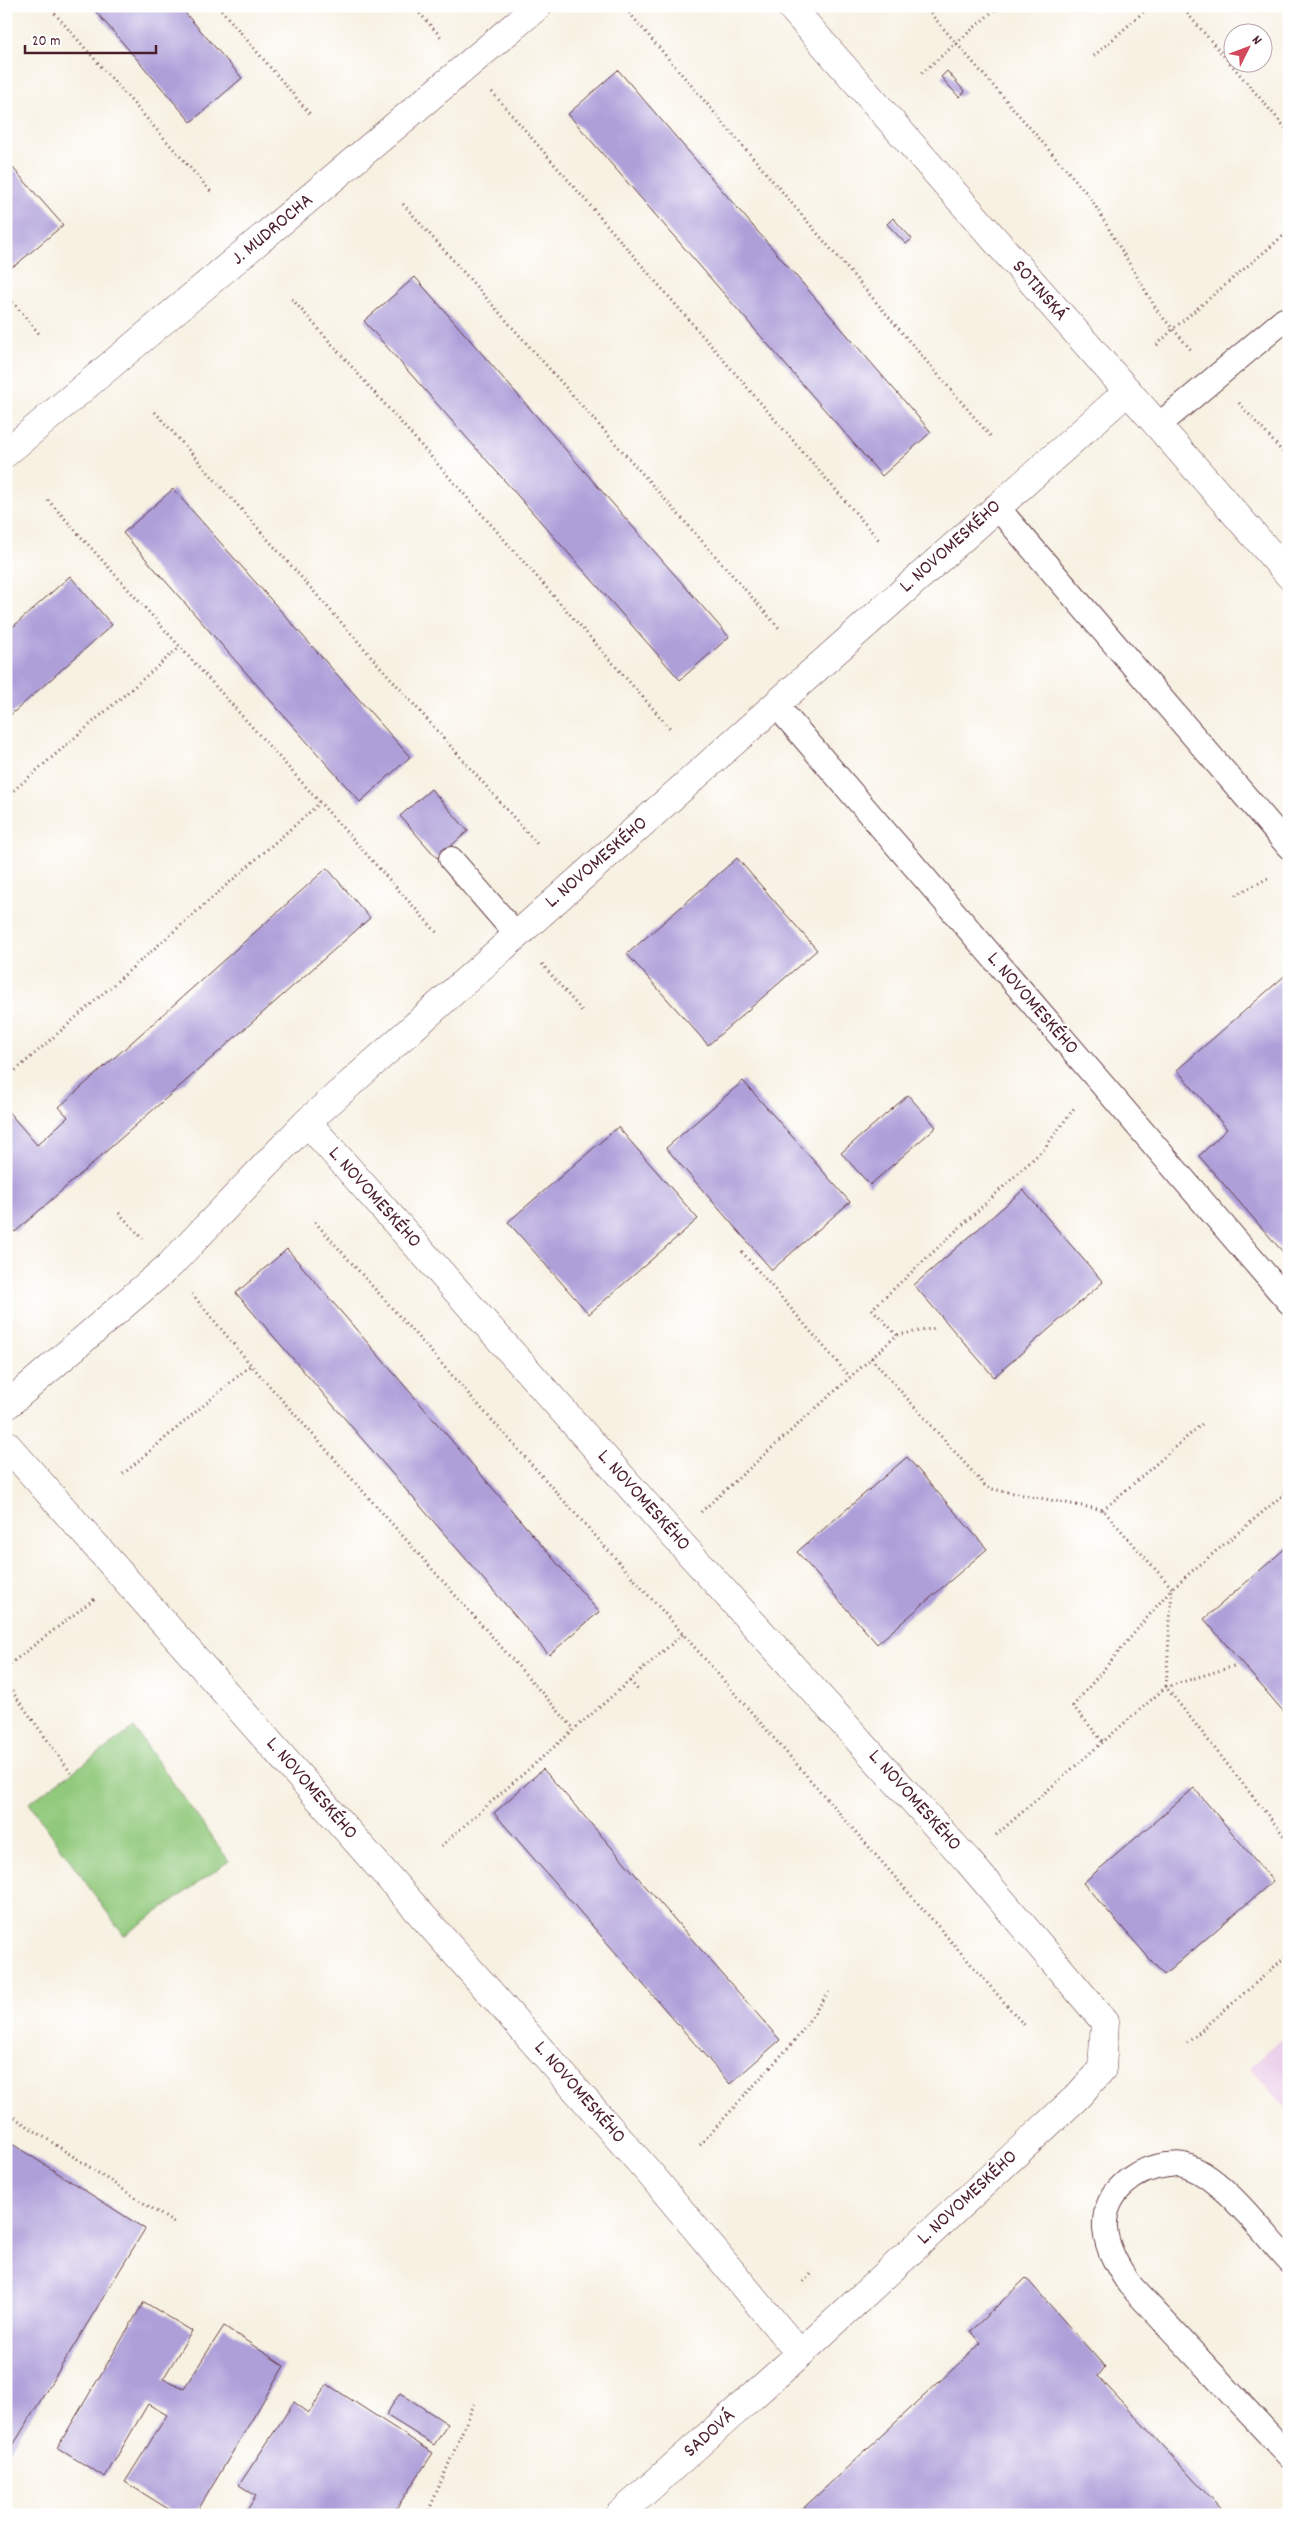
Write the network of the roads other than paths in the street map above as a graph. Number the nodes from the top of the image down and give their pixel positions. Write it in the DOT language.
graph roads {
  1 [pos="538,6"];
  2 [pos="790,6"];
  3 [pos="1284,320"];
  4 [pos="1128,391"];
  5 [pos="1159,425"];
  6 [pos="6,453"];
  7 [pos="996,506"];
  8 [pos="1289,575"];
  9 [pos="776,705"];
  10 [pos="1289,847"];
  11 [pos="451,859"];
  12 [pos="516,934"];
  13 [pos="307,1122"];
  14 [pos="1289,1302"];
  15 [pos="6,1406"];
  16 [pos="6,1444"];
  17 [pos="1289,2262"];
  18 [pos="800,2354"];
  19 [pos="1289,2456"];
  20 [pos="619,2515"];
  1 -- 6 [label="street, J. MUDROCHA"];
  2 -- 4 [label="street, SOTINSKÁ"];
  3 -- 5 [label="lane"];
  4 -- 5 [label="street, SOTINSKÁ"];
  4 -- 7 [label="street, L. NOVOMESKÉHO"];
  5 -- 8 [label="street, SOTINSKÁ"];
  7 -- 9 [label="street, L. NOVOMESKÉHO"];
  7 -- 10 [label="lane"];
  9 -- 12 [label="street, L. NOVOMESKÉHO"];
  9 -- 14 [label="lane, L. NOVOMESKÉHO"];
  11 -- 12 [label="lane"];
  12 -- 13 [label="street, L. NOVOMESKÉHO"];
  13 -- 15 [label="street, L. NOVOMESKÉHO"];
  13 -- 18 [label="street, L. NOVOMESKÉHO"];
  16 -- 18 [label="street, L. NOVOMESKÉHO"];
  17 -- 19 [label="lane"];
  18 -- 20 [label="street, SADOVÁ"];
}
